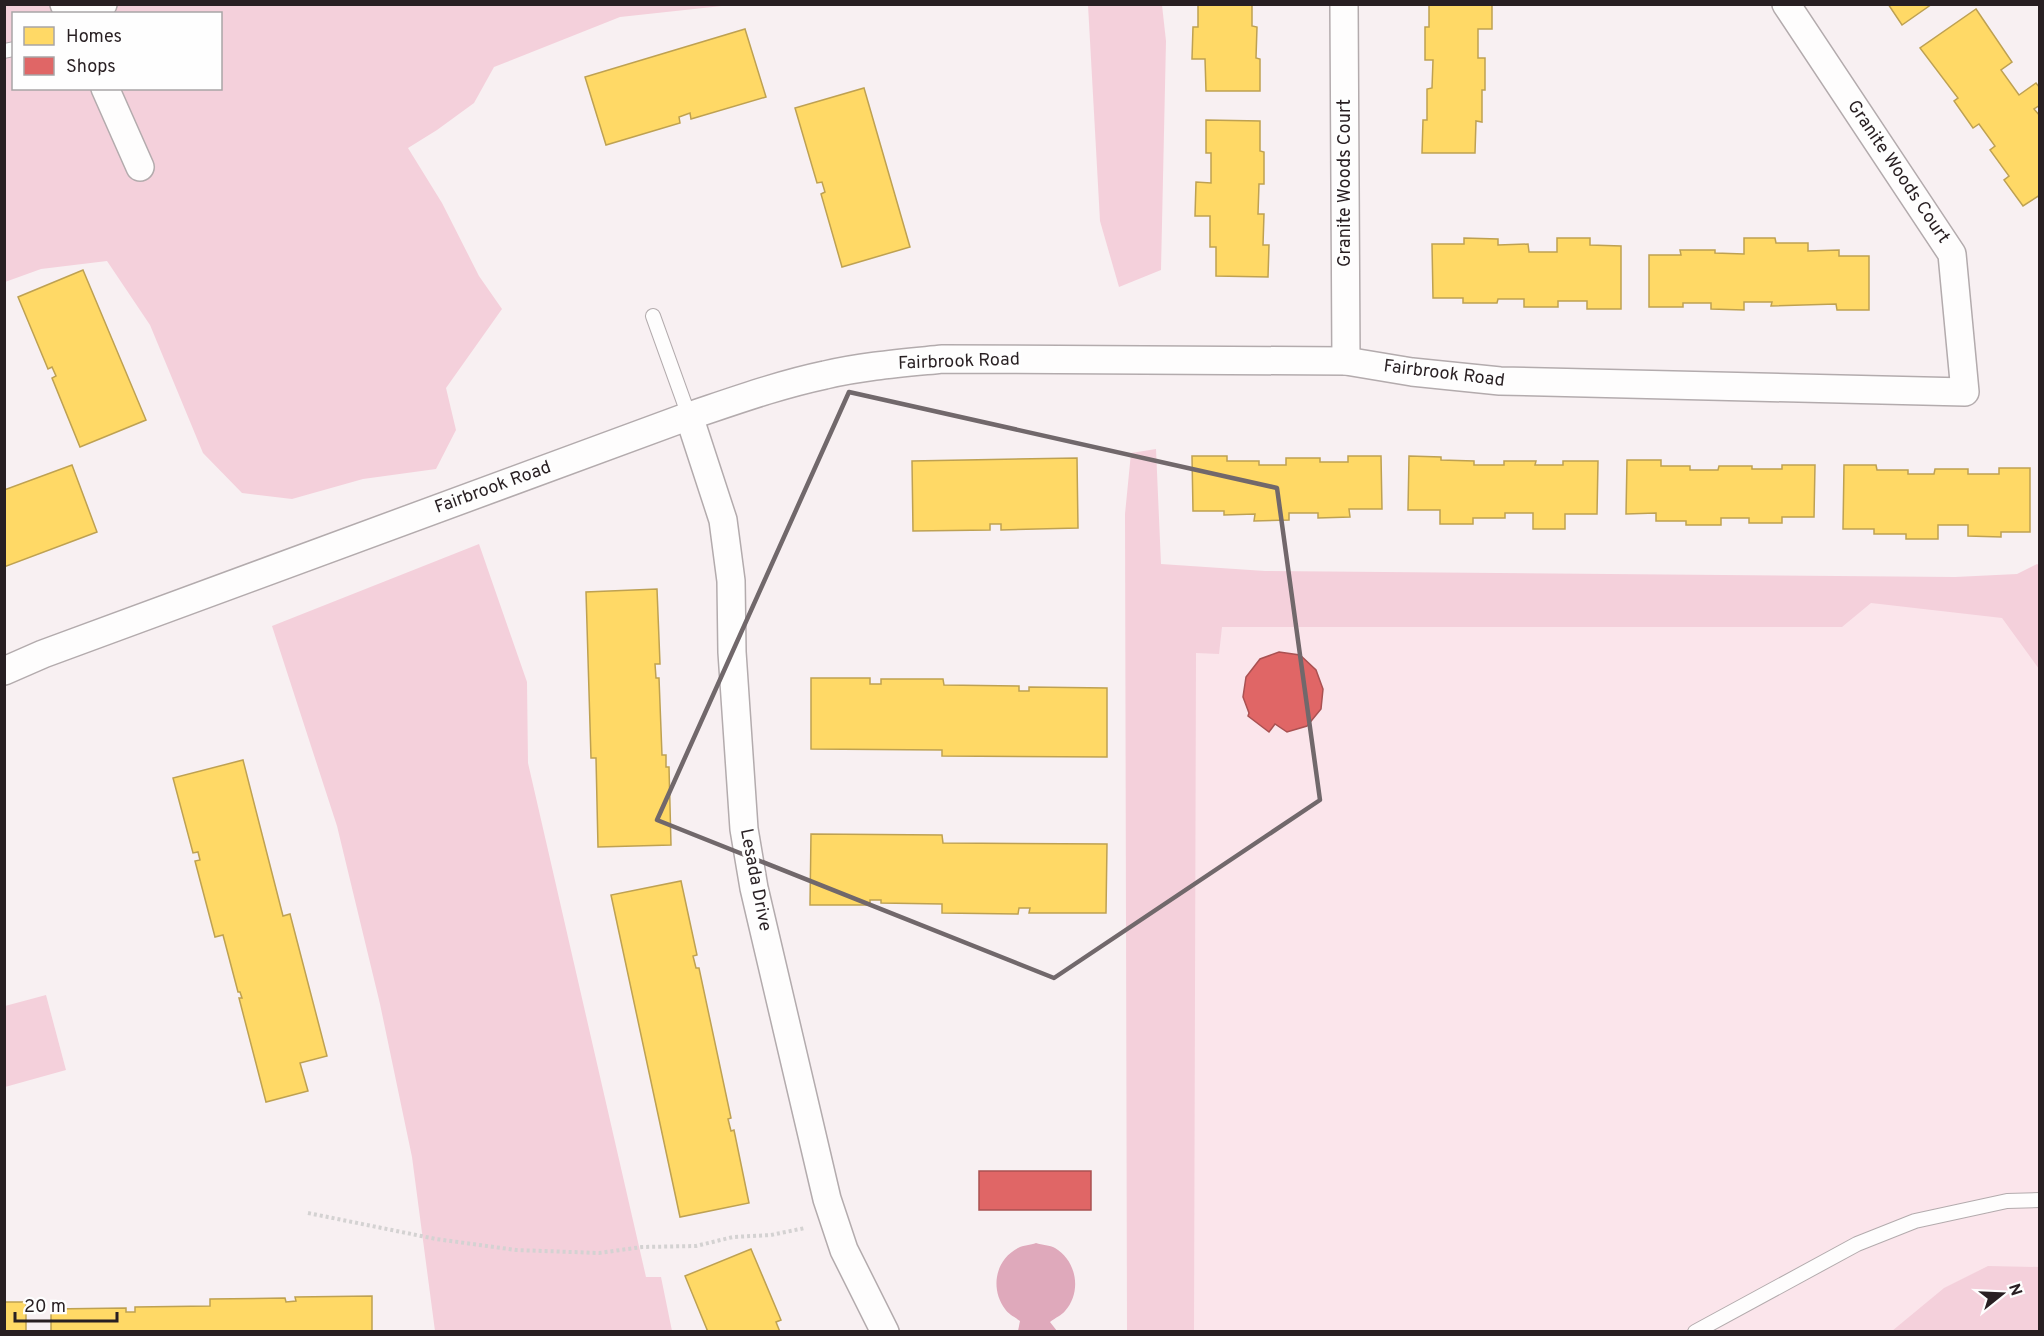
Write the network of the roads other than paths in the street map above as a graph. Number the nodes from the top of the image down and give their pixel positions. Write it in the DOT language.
graph roads {
  1 [pos="103,4"];
  2 [pos="1344,4"];
  3 [pos="1786,4"];
  4 [pos="90,12"];
  5 [pos="106,90"];
  6 [pos="140,167"];
  7 [pos="653,316"];
  8 [pos="1346,361"];
  9 [pos="1965,392"];
  10 [pos="689,416"];
  11 [pos="4,671"];
  12 [pos="2040,1200"];
  13 [pos="885,1332"];
  14 [pos="1695,1332"];
  1 -- 4 [label="street"];
  2 -- 8 [label="street, Granite Woods Court"];
  3 -- 9 [label="street, Granite Woods Court"];
  5 -- 6 [label="street"];
  7 -- 10 [label="lane"];
  8 -- 9 [label="street, Fairbrook Road"];
  8 -- 10 [label="street, Fairbrook Road"];
  10 -- 11 [label="street, Fairbrook Road"];
  10 -- 13 [label="street, Lesada Drive"];
  12 -- 14 [label="lane"];
}
